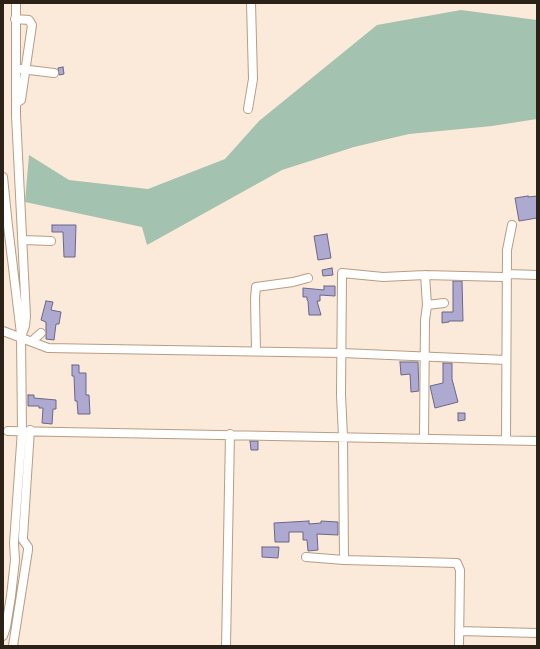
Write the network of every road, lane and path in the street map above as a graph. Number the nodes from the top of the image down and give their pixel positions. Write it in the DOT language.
graph roads {
  1 [pos="16,3"];
  2 [pos="251,3"];
  3 [pos="15,19"];
  4 [pos="17,68"];
  5 [pos="26,70"];
  6 [pos="54,73"];
  7 [pos="16,103"];
  8 [pos="248,109"];
  9 [pos="3,177"];
  10 [pos="512,225"];
  11 [pos="22,240"];
  12 [pos="51,241"];
  13 [pos="508,274"];
  14 [pos="425,275"];
  15 [pos="537,275"];
  16 [pos="308,278"];
  17 [pos="444,303"];
  18 [pos="427,305"];
  19 [pos="3,331"];
  20 [pos="41,333"];
  21 [pos="21,337"];
  22 [pos="32,341"];
  23 [pos="256,351"];
  24 [pos="342,353"];
  25 [pos="425,356"];
  26 [pos="506,360"];
  27 [pos="26,430"];
  28 [pos="8,431"];
  29 [pos="230,434"];
  30 [pos="343,436"];
  31 [pos="424,438"];
  32 [pos="506,440"];
  33 [pos="537,441"];
  34 [pos="306,557"];
  35 [pos="344,560"];
  36 [pos="459,631"];
  37 [pos="537,633"];
  38 [pos="3,636"];
  39 [pos="13,646"];
  40 [pos="226,646"];
  41 [pos="459,646"];
  1 -- 3 [label="street"];
  2 -- 8 [label="street"];
  3 -- 4 [label="street"];
  3 -- 5 [label="street"];
  4 -- 5 [label="street"];
  4 -- 7 [label="street"];
  5 -- 6 [label="street"];
  5 -- 7 [label="street"];
  7 -- 11 [label="street"];
  9 -- 21 [label="street"];
  10 -- 13 [label="street"];
  11 -- 12 [label="street"];
  11 -- 21 [label="street"];
  13 -- 14 [label="street"];
  13 -- 15 [label="street"];
  13 -- 26 [label="street"];
  14 -- 18 [label="street"];
  14 -- 24 [label="street"];
  16 -- 23 [label="street"];
  17 -- 18 [label="street"];
  18 -- 25 [label="street"];
  19 -- 21 [label="street"];
  20 -- 22 [label="street"];
  21 -- 22 [label="street"];
  21 -- 27 [label="street"];
  22 -- 23 [label="street"];
  23 -- 24 [label="street"];
  24 -- 25 [label="street"];
  24 -- 30 [label="street"];
  25 -- 26 [label="street"];
  25 -- 31 [label="street"];
  26 -- 32 [label="street"];
  27 -- 28 [label="street"];
  27 -- 29 [label="street"];
  27 -- 38 [label="street"];
  27 -- 39 [label="street"];
  29 -- 30 [label="street"];
  29 -- 40 [label="street"];
  30 -- 31 [label="street"];
  30 -- 35 [label="street"];
  31 -- 32 [label="street"];
  32 -- 33 [label="street"];
  34 -- 35 [label="street"];
  35 -- 36 [label="street"];
  36 -- 37 [label="street"];
  36 -- 41 [label="street"];
}
